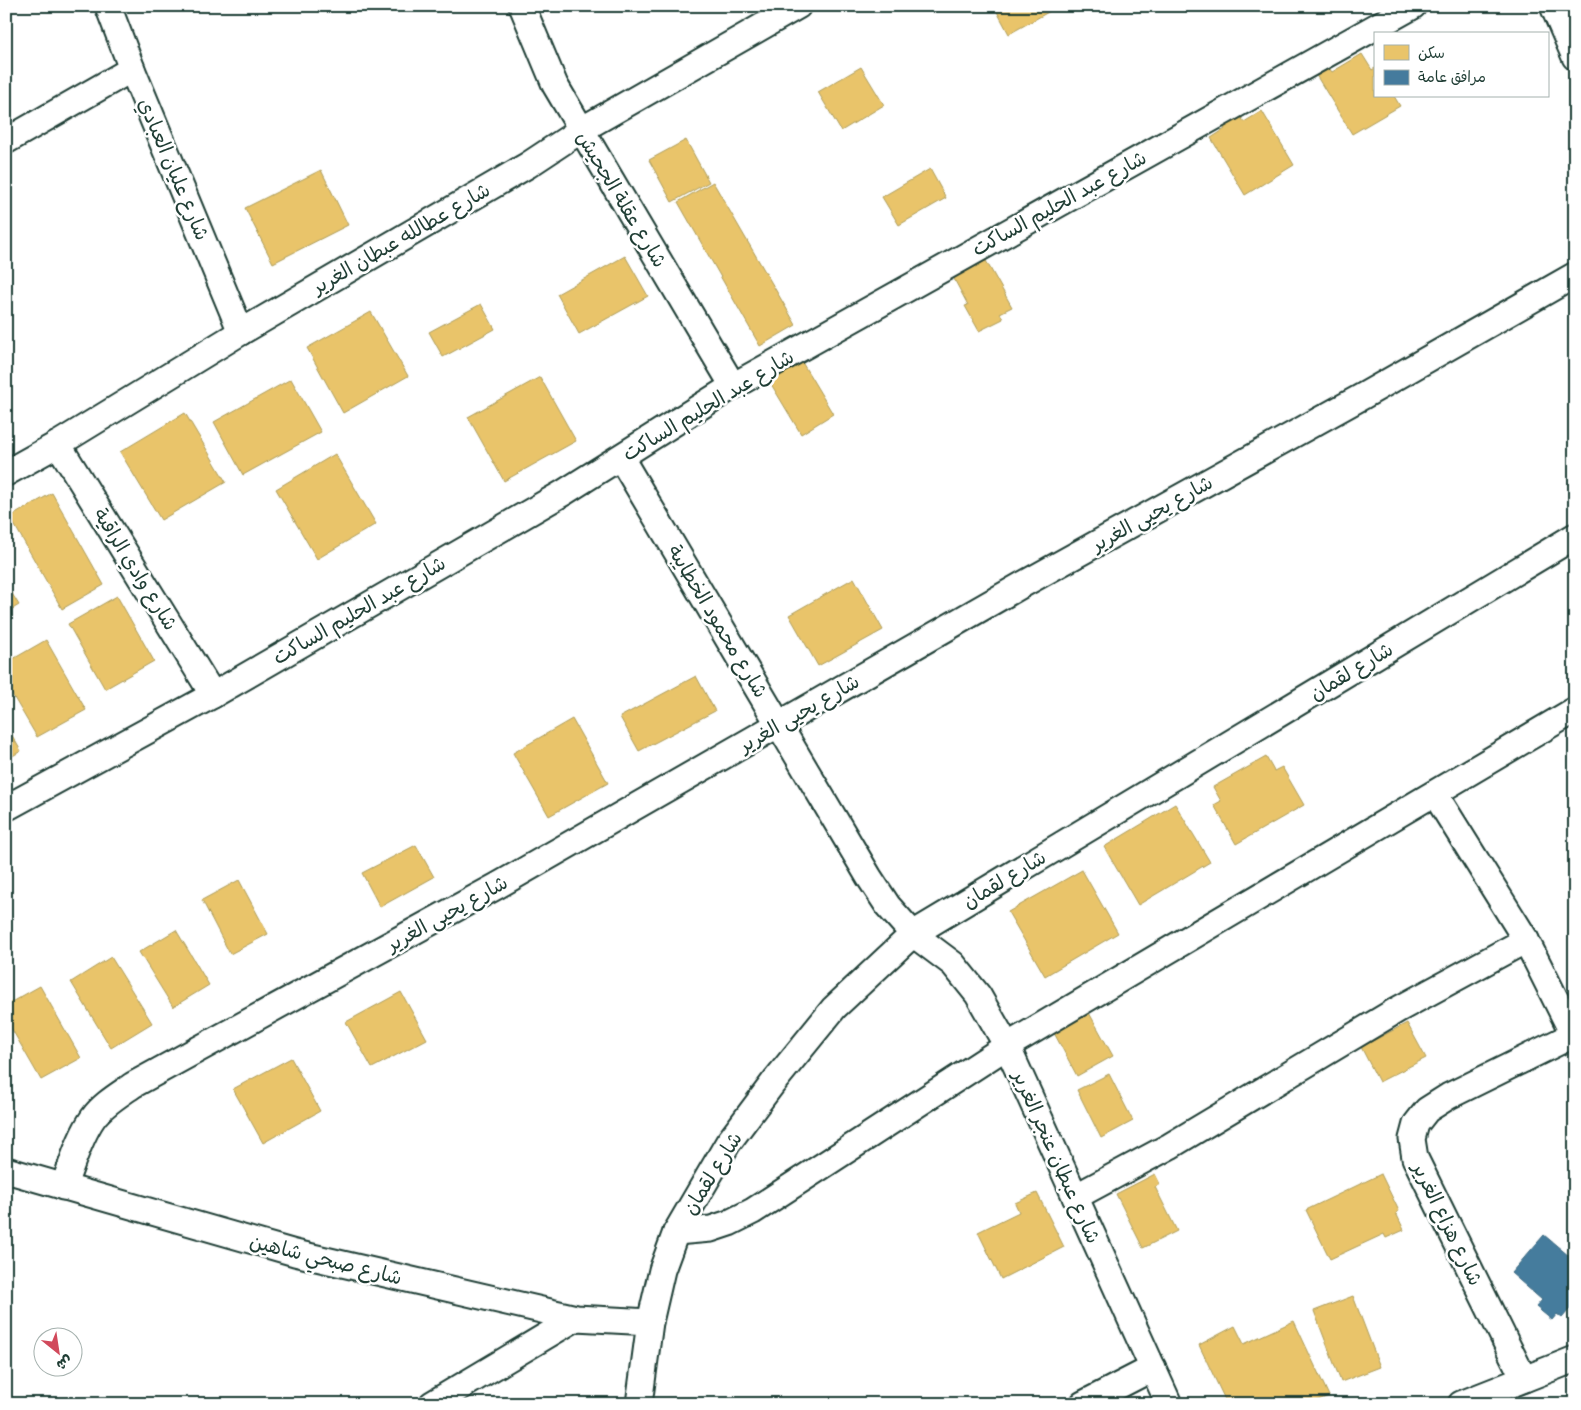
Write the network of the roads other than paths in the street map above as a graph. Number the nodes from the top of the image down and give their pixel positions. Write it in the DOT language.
graph roads {
  1 [pos="108,6"];
  2 [pos="522,6"];
  3 [pos="798,6"];
  4 [pos="1413,6"];
  5 [pos="1553,6"];
  6 [pos="1575,57"];
  7 [pos="132,69"];
  8 [pos="581,130"];
  9 [pos="6,141"];
  10 [pos="1575,275"];
  11 [pos="241,332"];
  12 [pos="733,386"];
  13 [pos="58,444"];
  14 [pos="621,458"];
  15 [pos="6,473"];
  16 [pos="1575,536"];
  17 [pos="213,695"];
  18 [pos="1575,710"];
  19 [pos="779,724"];
  20 [pos="1435,794"];
  21 [pos="6,808"];
  22 [pos="913,934"];
  23 [pos="1526,940"];
  24 [pos="1574,1036"];
  25 [pos="1007,1046"];
  26 [pos="6,1170"];
  27 [pos="63,1187"];
  28 [pos="1075,1197"];
  29 [pos="676,1232"];
  30 [pos="576,1318"];
  31 [pos="650,1322"];
  32 [pos="1575,1359"];
  33 [pos="1153,1368"];
  34 [pos="1524,1379"];
  35 [pos="432,1404"];
  36 [pos="639,1404"];
  37 [pos="1083,1404"];
  38 [pos="1169,1404"];
  39 [pos="1461,1404"];
  1 -- 7 [label="street, شارع عليان العبادي"];
  2 -- 8 [label="street, شارع عقلة الجحيش"];
  3 -- 8 [label="street, شارع عطالله عبطان الغرير"];
  4 -- 12 [label="street, شارع عبد الحليم الساكت"];
  5 -- 6 [label="street"];
  7 -- 9 [label="street"];
  7 -- 11 [label="street, شارع عليان العبادي"];
  8 -- 11 [label="street, شارع عطالله عبطان الغرير"];
  8 -- 12 [label="street, شارع عقلة الجحيش"];
  10 -- 19 [label="street, شارع يحيى الغرير"];
  11 -- 13 [label="street, شارع عطالله عبطان الغرير"];
  12 -- 14 [label="street, شارع عبد الحليم الساكت"];
  13 -- 15 [label="street, شارع عطالله عبطان الغرير"];
  13 -- 17 [label="street, شارع وادي الراقية"];
  14 -- 17 [label="street, شارع عبد الحليم الساكت"];
  14 -- 19 [label="street, شارع محمود الخطايبة"];
  16 -- 22 [label="street, شارع لقمان"];
  17 -- 21 [label="street, شارع عبد الحليم الساكت"];
  18 -- 20 [label="street"];
  19 -- 22 [label="street, شارع محمود الخطايبة"];
  19 -- 27 [label="street, شارع يحيى الغرير"];
  20 -- 23 [label="street"];
  20 -- 25 [label="street"];
  22 -- 25 [label="street, شارع عبطان عنجر الغرير"];
  22 -- 29 [label="street, شارع لقمان"];
  23 -- 24 [label="street"];
  23 -- 28 [label="street"];
  24 -- 34 [label="street, شارع هزاع الغرير"];
  25 -- 28 [label="street, شارع عبطان عنجر الغرير"];
  25 -- 29 [label="street"];
  26 -- 27 [label="street, شارع صبحي شاهين"];
  27 -- 30 [label="street, شارع صبحي شاهين"];
  28 -- 33 [label="street, شارع عبطان عنجر الغرير"];
  29 -- 31 [label="street, شارع لقمان"];
  30 -- 31 [label="street, شارع صبحي شاهين"];
  30 -- 35 [label="street"];
  31 -- 36 [label="street, شارع لقمان"];
  32 -- 34 [label="street"];
  33 -- 37 [label="street"];
  33 -- 38 [label="street, شارع عبطان عنجر الغرير"];
  34 -- 39 [label="street"];
}
